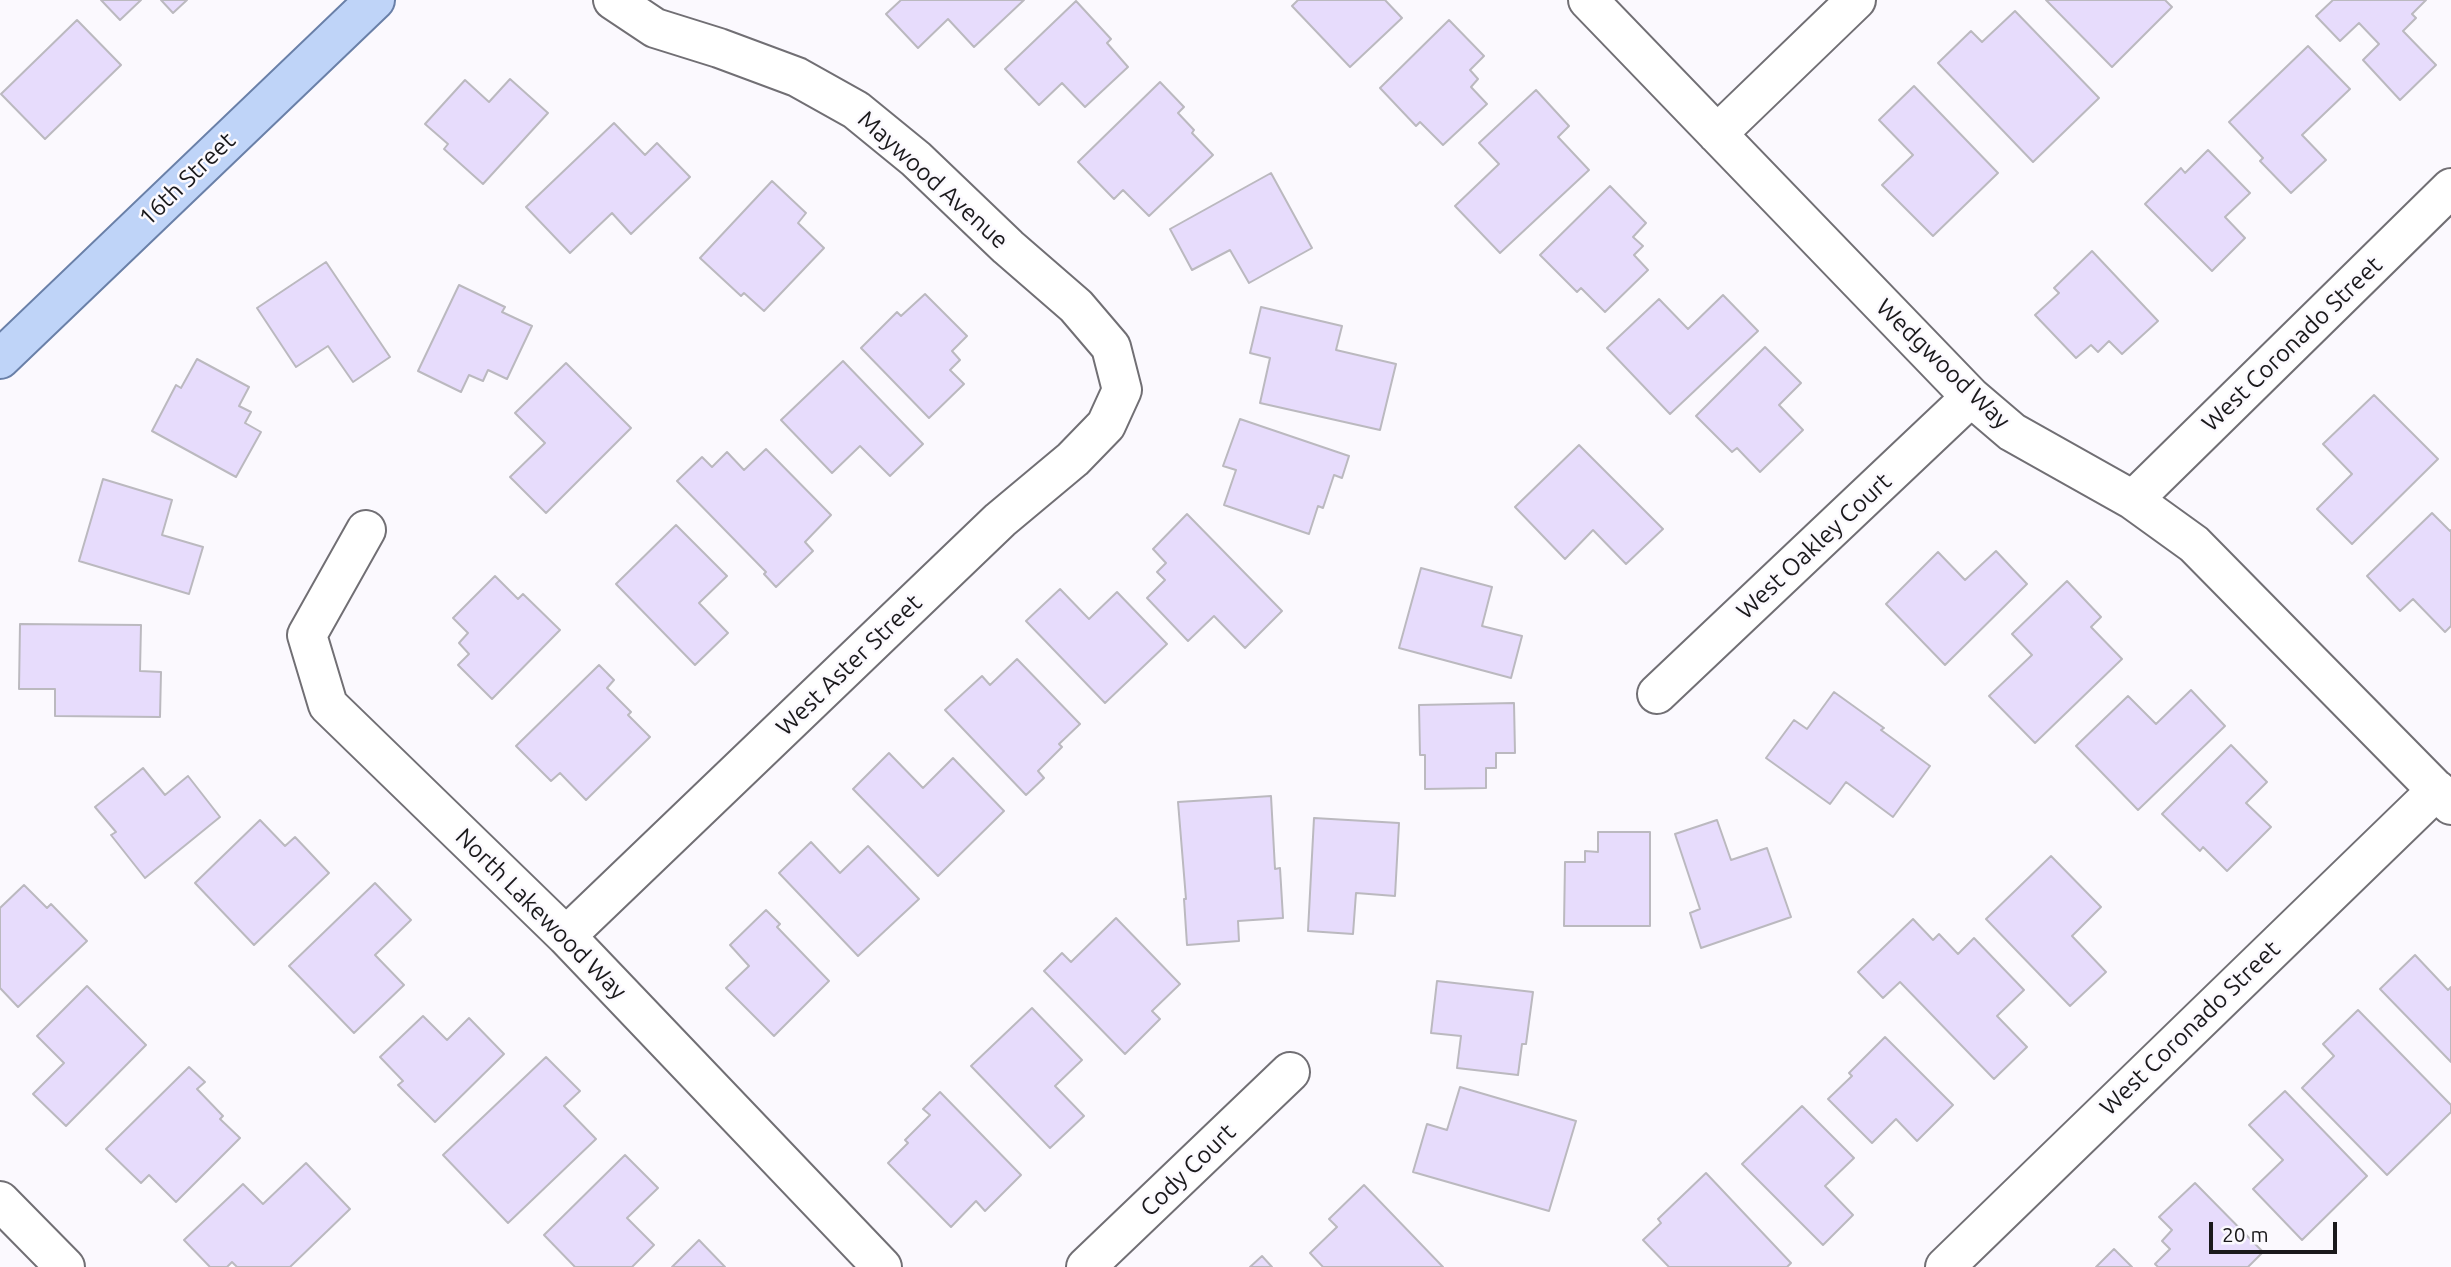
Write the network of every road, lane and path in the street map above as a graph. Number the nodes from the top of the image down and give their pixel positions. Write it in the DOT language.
graph roads {
  1 [pos="374,0"];
  2 [pos="613,0"];
  3 [pos="1588,0"];
  4 [pos="1856,0"];
  5 [pos="1717,134"];
  6 [pos="2451,188"];
  7 [pos="0,359"];
  8 [pos="1122,390"];
  9 [pos="1970,397"];
  10 [pos="2133,500"];
  11 [pos="366,530"];
  12 [pos="1657,694"];
  13 [pos="2444,797"];
  14 [pos="566,936"];
  15 [pos="1290,1072"];
  16 [pos="0,1201"];
  17 [pos="65,1267"];
  18 [pos="882,1267"];
  19 [pos="1086,1267"];
  20 [pos="1945,1267"];
  1 -- 7 [label="main road, 16th Street"];
  2 -- 8 [label="street, Maywood Avenue"];
  3 -- 5 [label="street, Wedgwood Way"];
  4 -- 5 [label="street"];
  5 -- 9 [label="street, Wedgwood Way"];
  6 -- 10 [label="street, West Coronado Street"];
  8 -- 14 [label="street, West Aster Street"];
  9 -- 10 [label="street, Wedgwood Way"];
  9 -- 12 [label="street, West Oakley Court"];
  10 -- 13 [label="street, Wedgwood Way"];
  11 -- 14 [label="street, North Lakewood Way"];
  13 -- 20 [label="street, West Coronado Street"];
  14 -- 18 [label="street, North Lakewood Way"];
  15 -- 19 [label="street, Cody Court"];
  16 -- 17 [label="street"];
}
